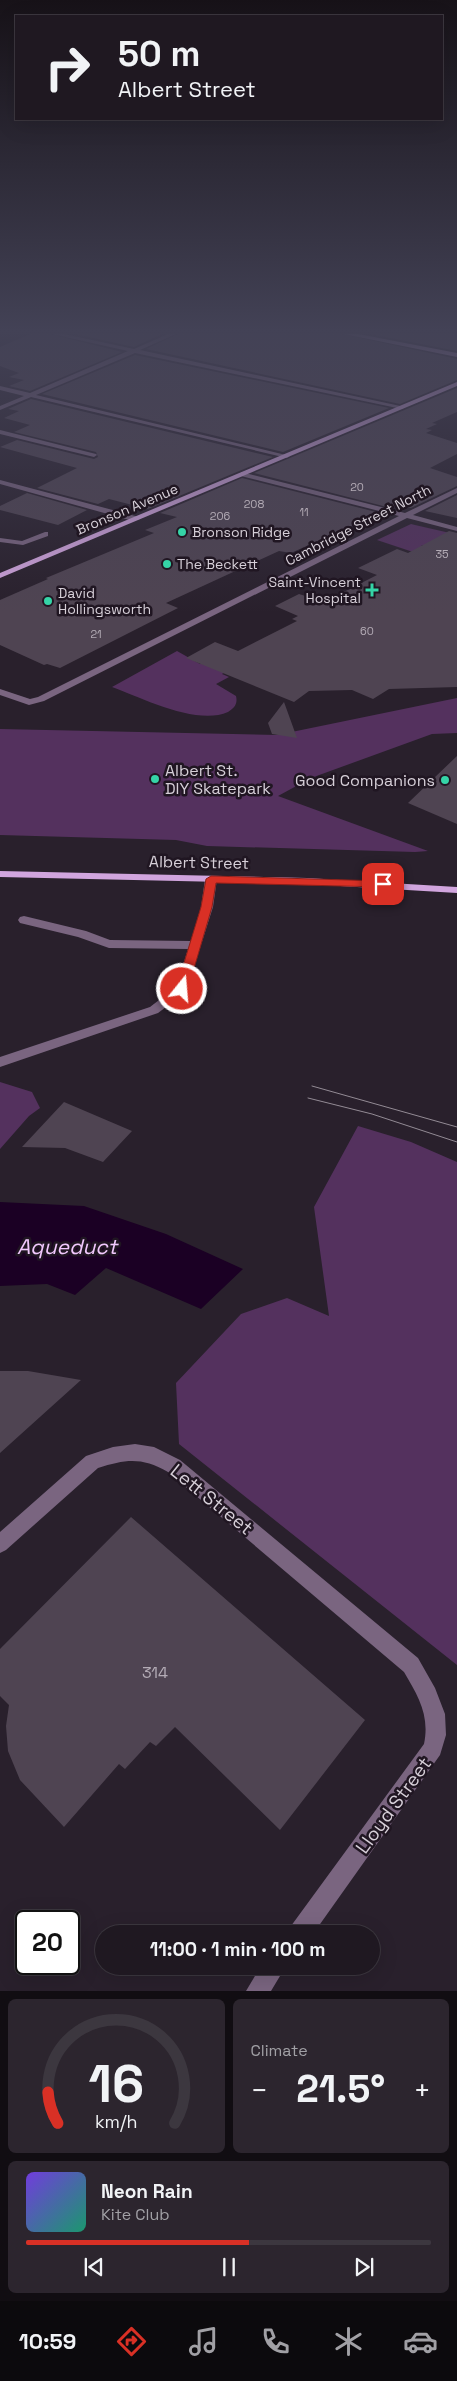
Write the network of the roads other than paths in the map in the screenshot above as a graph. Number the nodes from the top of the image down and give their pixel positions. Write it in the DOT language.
graph roads {
  1 [pos="162,427"];
  2 [pos="357,427"];
  3 [pos="0,432"];
  4 [pos="94,455"];
  5 [pos="287,456"];
  6 [pos="244,474"];
  7 [pos="0,482"];
  8 [pos="457,490"];
  9 [pos="406,516"];
  10 [pos="136,519"];
  11 [pos="457,529"];
  12 [pos="45,534"];
  13 [pos="0,540"];
  14 [pos="4,571"];
  15 [pos="0,576"];
  16 [pos="0,692"];
  17 [pos="0,870"];
  18 [pos="0,874"];
  19 [pos="29,874"];
  20 [pos="211,879"];
  21 [pos="457,890"];
  22 [pos="24,920"];
  23 [pos="195,945"];
  24 [pos="0,1062"];
  25 [pos="0,1544"];
  26 [pos="411,1665"];
  27 [pos="305,1925"];
  28 [pos="269,1975"];
  29 [pos="257,1991"];
  1 -- 5 [label="street"];
  2 -- 5 [label="main road, Bronson Avenue"];
  3 -- 4 [label="street"];
  5 -- 6 [label="main road, Bronson Avenue"];
  6 -- 9 [label="street"];
  6 -- 10 [label="main road, Bronson Avenue"];
  7 -- 10 [label="street"];
  8 -- 9 [label="street, Cambridge Street North"];
  9 -- 11 [label="street"];
  9 -- 16 [label="street, Cambridge Street North"];
  10 -- 14 [label="main road, Bronson Avenue"];
  12 -- 13 [label="street"];
  14 -- 15 [label="main road, Bronson Avenue"];
  17 -- 19 [label="main road"];
  18 -- 19 [label="main road, Albert Street"];
  19 -- 20 [label="main road, Albert Street"];
  20 -- 21 [label="main road, Albert Street"];
  20 -- 23 [label="street"];
  22 -- 23 [label="street"];
  23 -- 24 [label="street"];
  25 -- 26 [label="street, Lett Street"];
  26 -- 27 [label="street, Lloyd Street"];
  28 -- 29 [label="street"];
}
